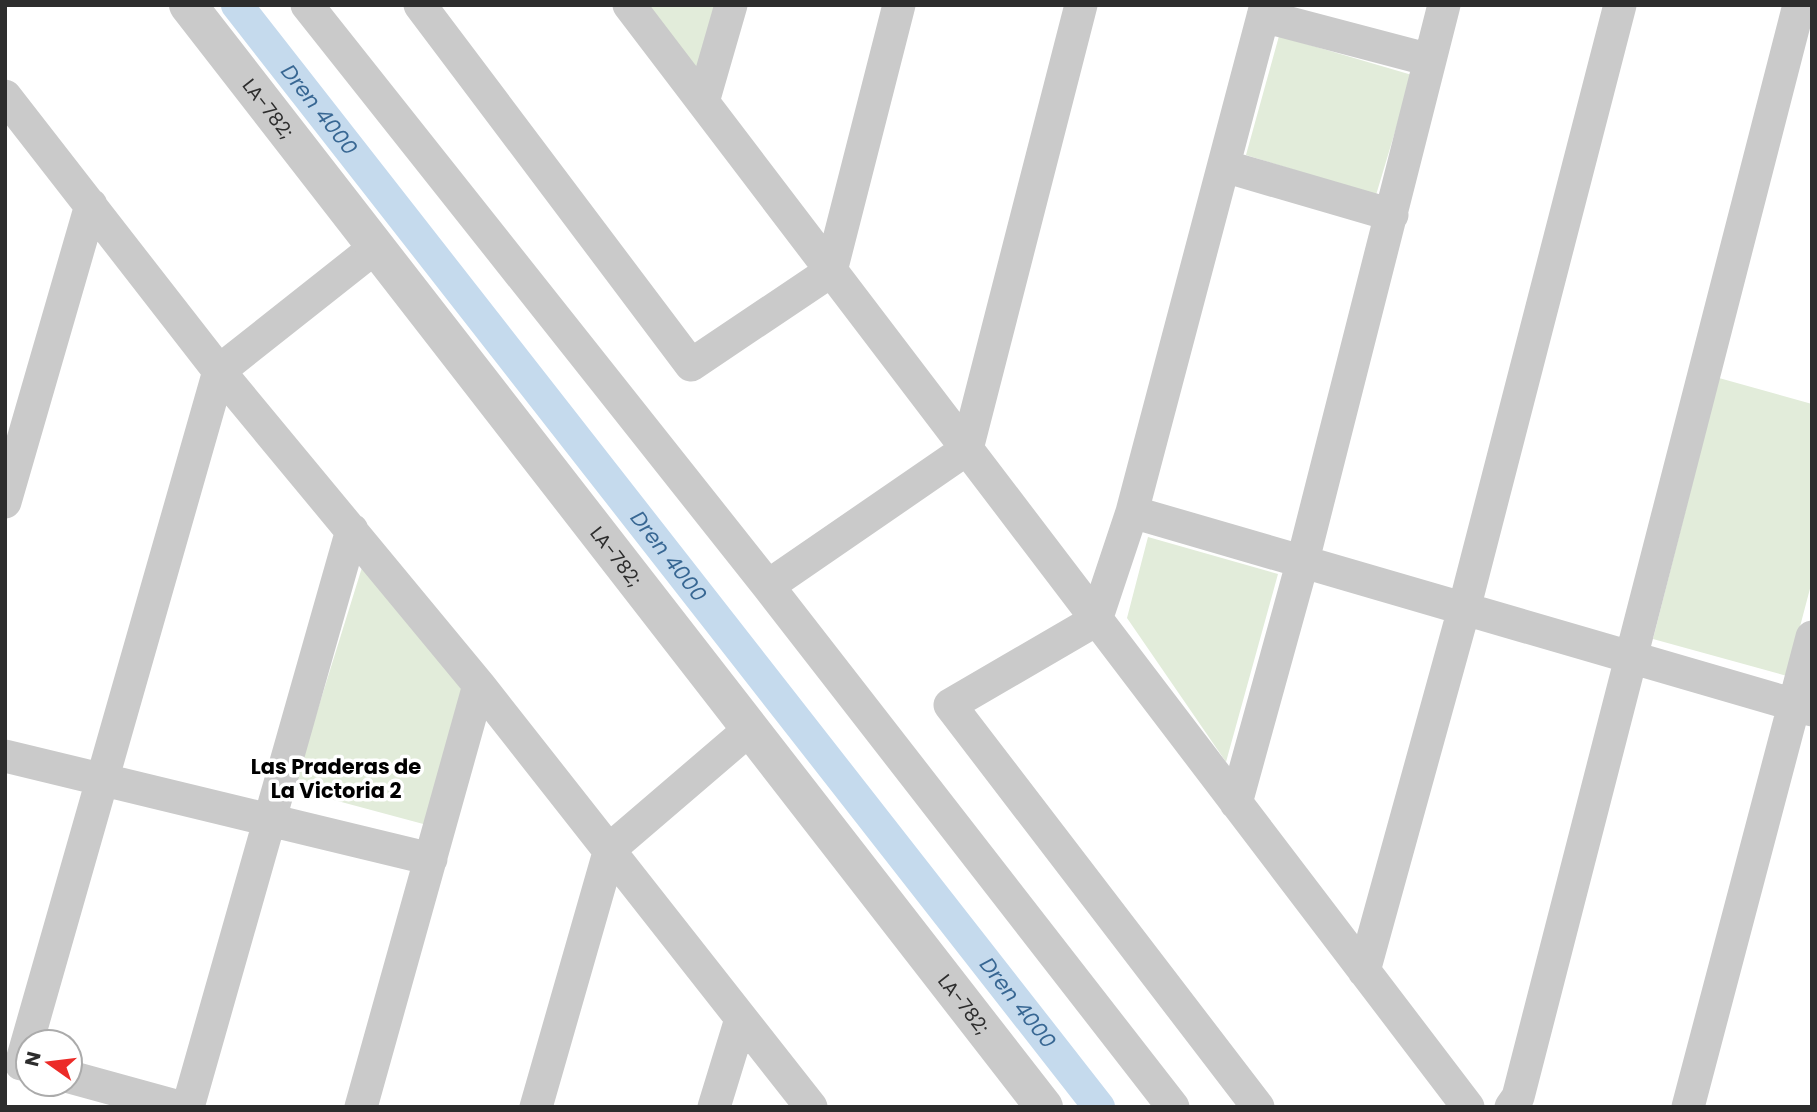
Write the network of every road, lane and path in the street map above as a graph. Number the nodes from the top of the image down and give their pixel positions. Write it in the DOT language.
graph roads {
  1 [pos="187,5"];
  2 [pos="307,5"];
  3 [pos="420,5"];
  4 [pos="629,5"];
  5 [pos="731,5"];
  6 [pos="899,5"];
  7 [pos="1081,5"];
  8 [pos="1444,5"];
  9 [pos="1620,5"];
  10 [pos="1798,5"];
  11 [pos="1264,11"];
  12 [pos="1430,60"];
  13 [pos="5,96"];
  14 [pos="702,102"];
  15 [pos="1224,166"];
  16 [pos="91,205"];
  17 [pos="1392,215"];
  18 [pos="377,246"];
  19 [pos="831,271"];
  20 [pos="219,371"];
  21 [pos="967,449"];
  22 [pos="5,502"];
  23 [pos="1132,512"];
  24 [pos="352,530"];
  25 [pos="1302,564"];
  26 [pos="768,586"];
  27 [pos="1464,609"];
  28 [pos="1096,620"];
  29 [pos="1812,637"];
  30 [pos="1633,657"];
  31 [pos="479,685"];
  32 [pos="1803,707"];
  33 [pos="750,729"];
  34 [pos="5,756"];
  35 [pos="102,779"];
  36 [pos="1236,803"];
  37 [pos="268,820"];
  38 [pos="610,849"];
  39 [pos="431,859"];
  40 [pos="1364,971"];
  41 [pos="741,1019"];
  42 [pos="29,1028"];
  43 [pos="84,1081"];
  44 [pos="178,1107"];
  45 [pos="188,1107"];
  46 [pos="361,1107"];
  47 [pos="536,1107"];
  48 [pos="714,1107"];
  49 [pos="811,1107"];
  50 [pos="1044,1107"];
  51 [pos="1173,1107"];
  52 [pos="1258,1107"];
  53 [pos="1468,1107"];
  54 [pos="1511,1107"];
  55 [pos="1688,1107"];
  1 -- 18 [label="street, LA-782;"];
  2 -- 26 [label="street"];
  3 -- 19 [label="street"];
  4 -- 14 [label="street"];
  5 -- 14 [label="street"];
  6 -- 19 [label="street"];
  7 -- 21 [label="street"];
  8 -- 12 [label="street"];
  9 -- 27 [label="street"];
  10 -- 30 [label="street"];
  11 -- 12 [label="street"];
  11 -- 15 [label="street"];
  12 -- 17 [label="street"];
  13 -- 16 [label="street"];
  14 -- 19 [label="street"];
  15 -- 17 [label="street"];
  15 -- 23 [label="street"];
  16 -- 20 [label="street"];
  16 -- 22 [label="street"];
  17 -- 25 [label="street"];
  18 -- 20 [label="street"];
  18 -- 33 [label="street, LA-782;"];
  19 -- 21 [label="street"];
  20 -- 24 [label="street"];
  20 -- 35 [label="street"];
  21 -- 26 [label="street"];
  21 -- 28 [label="street"];
  23 -- 25 [label="street"];
  23 -- 28 [label="street"];
  24 -- 31 [label="street"];
  24 -- 37 [label="street"];
  25 -- 27 [label="street"];
  25 -- 36 [label="street"];
  26 -- 51 [label="street"];
  27 -- 30 [label="street"];
  27 -- 40 [label="street"];
  28 -- 36 [label="street"];
  28 -- 52 [label="street"];
  29 -- 32 [label="street"];
  30 -- 32 [label="street"];
  30 -- 54 [label="street"];
  31 -- 38 [label="street"];
  31 -- 39 [label="street"];
  32 -- 55 [label="street"];
  33 -- 38 [label="street"];
  33 -- 50 [label="street, LA-782;"];
  34 -- 35 [label="street"];
  35 -- 37 [label="street"];
  35 -- 42 [label="street"];
  36 -- 40 [label="street"];
  37 -- 39 [label="street"];
  37 -- 45 [label="street"];
  38 -- 41 [label="street"];
  38 -- 47 [label="street"];
  39 -- 46 [label="street"];
  40 -- 53 [label="street"];
  41 -- 48 [label="street"];
  41 -- 49 [label="street"];
  43 -- 44 [label="street"];
}
